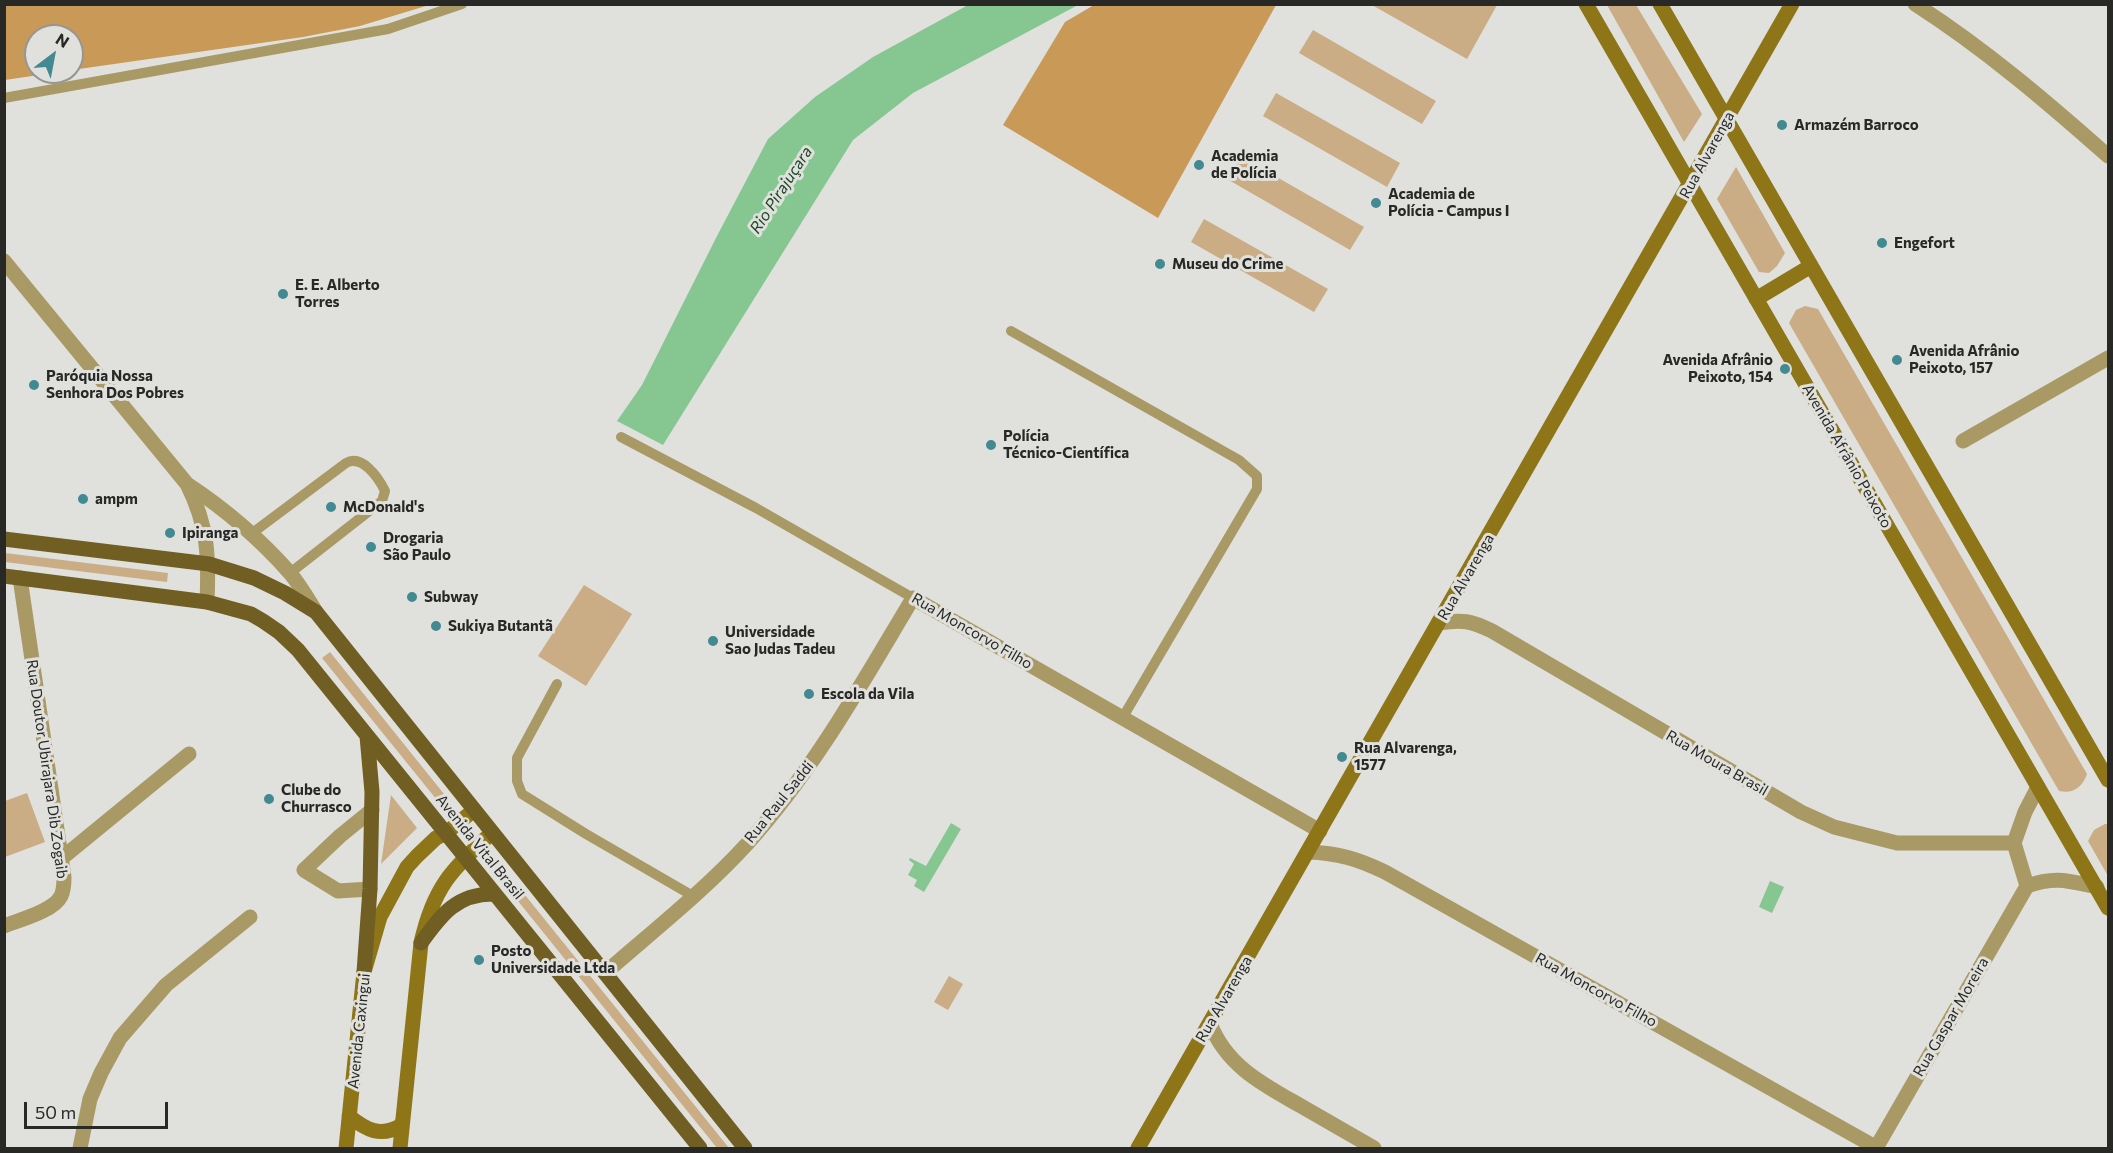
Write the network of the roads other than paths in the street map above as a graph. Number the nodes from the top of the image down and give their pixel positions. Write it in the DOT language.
graph roads {
  1 [pos="462,4"];
  2 [pos="1586,4"];
  3 [pos="1660,4"];
  4 [pos="1792,4"];
  5 [pos="1916,4"];
  6 [pos="4,98"];
  7 [pos="1727,119"];
  8 [pos="2109,156"];
  9 [pos="1690,185"];
  10 [pos="4,261"];
  11 [pos="1811,266"];
  12 [pos="1756,299"];
  13 [pos="1011,331"];
  14 [pos="2109,358"];
  15 [pos="621,437"];
  16 [pos="1962,441"];
  17 [pos="187,484"];
  18 [pos="251,534"];
  19 [pos="4,539"];
  20 [pos="209,564"];
  21 [pos="290,573"];
  22 [pos="12,577"];
  23 [pos="913,598"];
  24 [pos="207,602"];
  25 [pos="316,612"];
  26 [pos="1439,623"];
  27 [pos="557,684"];
  28 [pos="1123,717"];
  29 [pos="367,736"];
  30 [pos="189,754"];
  31 [pos="2109,780"];
  32 [pos="2038,787"];
  33 [pos="372,810"];
  34 [pos="474,810"];
  35 [pos="1320,831"];
  36 [pos="492,832"];
  37 [pos="446,833"];
  38 [pos="2014,843"];
  39 [pos="1308,852"];
  40 [pos="465,856"];
  41 [pos="62,858"];
  42 [pos="2027,886"];
  43 [pos="2097,888"];
  44 [pos="370,889"];
  45 [pos="495,894"];
  46 [pos="693,896"];
  47 [pos="2109,908"];
  48 [pos="250,917"];
  49 [pos="4,926"];
  50 [pos="421,943"];
  51 [pos="364,972"];
  52 [pos="605,973"];
  53 [pos="1210,1023"];
  54 [pos="349,1116"];
  55 [pos="403,1118"];
  56 [pos="1876,1148"];
  57 [pos="80,1149"];
  58 [pos="346,1149"];
  59 [pos="400,1149"];
  60 [pos="700,1149"];
  61 [pos="745,1149"];
  62 [pos="1138,1149"];
  63 [pos="1374,1149"];
  1 -- 6 [label="lane"];
  2 -- 9 [label="main road, Avenida Afrânio Peixoto"];
  3 -- 7 [label="main road"];
  4 -- 7 [label="main road, Rua Alvarenga"];
  5 -- 8 [label="street"];
  7 -- 9 [label="main road, Rua Alvarenga"];
  7 -- 11 [label="main road"];
  9 -- 12 [label="main road, Avenida Afrânio Peixoto"];
  9 -- 26 [label="main road, Rua Alvarenga"];
  10 -- 17 [label="street, Avenida Vital Brasil"];
  11 -- 12 [label="main road"];
  11 -- 31 [label="main road"];
  12 -- 32 [label="main road, Avenida Afrânio Peixoto"];
  13 -- 28 [label="lane"];
  14 -- 16 [label="street"];
  15 -- 23 [label="lane, Rua Moncorvo Filho"];
  17 -- 18 [label="street, Avenida Vital Brasil"];
  17 -- 20 [label="street, Avenida Vital Brasil"];
  18 -- 21 [label="street, Avenida Vital Brasil"];
  18 -- 21 [label="lane"];
  19 -- 20 [label="main road"];
  20 -- 24 [label="street"];
  20 -- 25 [label="main road, Avenida Vital Brasil"];
  21 -- 25 [label="street, Avenida Vital Brasil"];
  22 -- 24 [label="main road, Avenida Vital Brasil"];
  22 -- 41 [label="street, Rua Doutor Ubirajara Dib Zogaib"];
  23 -- 28 [label="street, Rua Moncorvo Filho"];
  23 -- 46 [label="street, Rua Raul Saddi"];
  24 -- 29 [label="main road, Avenida Vital Brasil"];
  25 -- 34 [label="main road, Avenida Vital Brasil"];
  26 -- 35 [label="main road, Rua Alvarenga"];
  26 -- 38 [label="street, Rua Moura Brasil"];
  27 -- 46 [label="lane"];
  28 -- 35 [label="street, Rua Moncorvo Filho"];
  29 -- 33 [label="main road"];
  29 -- 37 [label="main road, Avenida Vital Brasil"];
  30 -- 41 [label="street"];
  32 -- 38 [label="street"];
  32 -- 43 [label="main road, Avenida Afrânio Peixoto"];
  33 -- 44 [label="main road"];
  33 -- 44 [label="street"];
  34 -- 36 [label="main road, Avenida Vital Brasil"];
  34 -- 37 [label="main road, Avenida Caxingui"];
  35 -- 39 [label="main road, Rua Alvarenga"];
  36 -- 40 [label="main road"];
  36 -- 52 [label="main road, Avenida Vital Brasil"];
  37 -- 40 [label="main road, Avenida Vital Brasil"];
  37 -- 51 [label="main road, Avenida Caxingui"];
  38 -- 42 [label="street"];
  39 -- 53 [label="main road, Rua Alvarenga"];
  39 -- 56 [label="street, Rua Moncorvo Filho"];
  40 -- 45 [label="main road, Avenida Vital Brasil"];
  40 -- 50 [label="main road"];
  41 -- 49 [label="street, Rua Doutor Ubirajara Dib Zogaib"];
  42 -- 43 [label="street"];
  42 -- 56 [label="street, Rua Gaspar Moreira"];
  43 -- 47 [label="main road, Avenida Afrânio Peixoto"];
  44 -- 51 [label="main road"];
  45 -- 50 [label="main road"];
  45 -- 60 [label="main road, Avenida Vital Brasil"];
  46 -- 52 [label="street, Rua Raul Saddi"];
  48 -- 57 [label="street"];
  50 -- 55 [label="main road"];
  51 -- 54 [label="main road, Avenida Caxingui"];
  52 -- 61 [label="main road, Avenida Vital Brasil"];
  53 -- 62 [label="main road, Rua Alvarenga"];
  53 -- 63 [label="street"];
  54 -- 55 [label="main road"];
  54 -- 58 [label="main road, Avenida Caxingui"];
  55 -- 59 [label="main road"];
}
